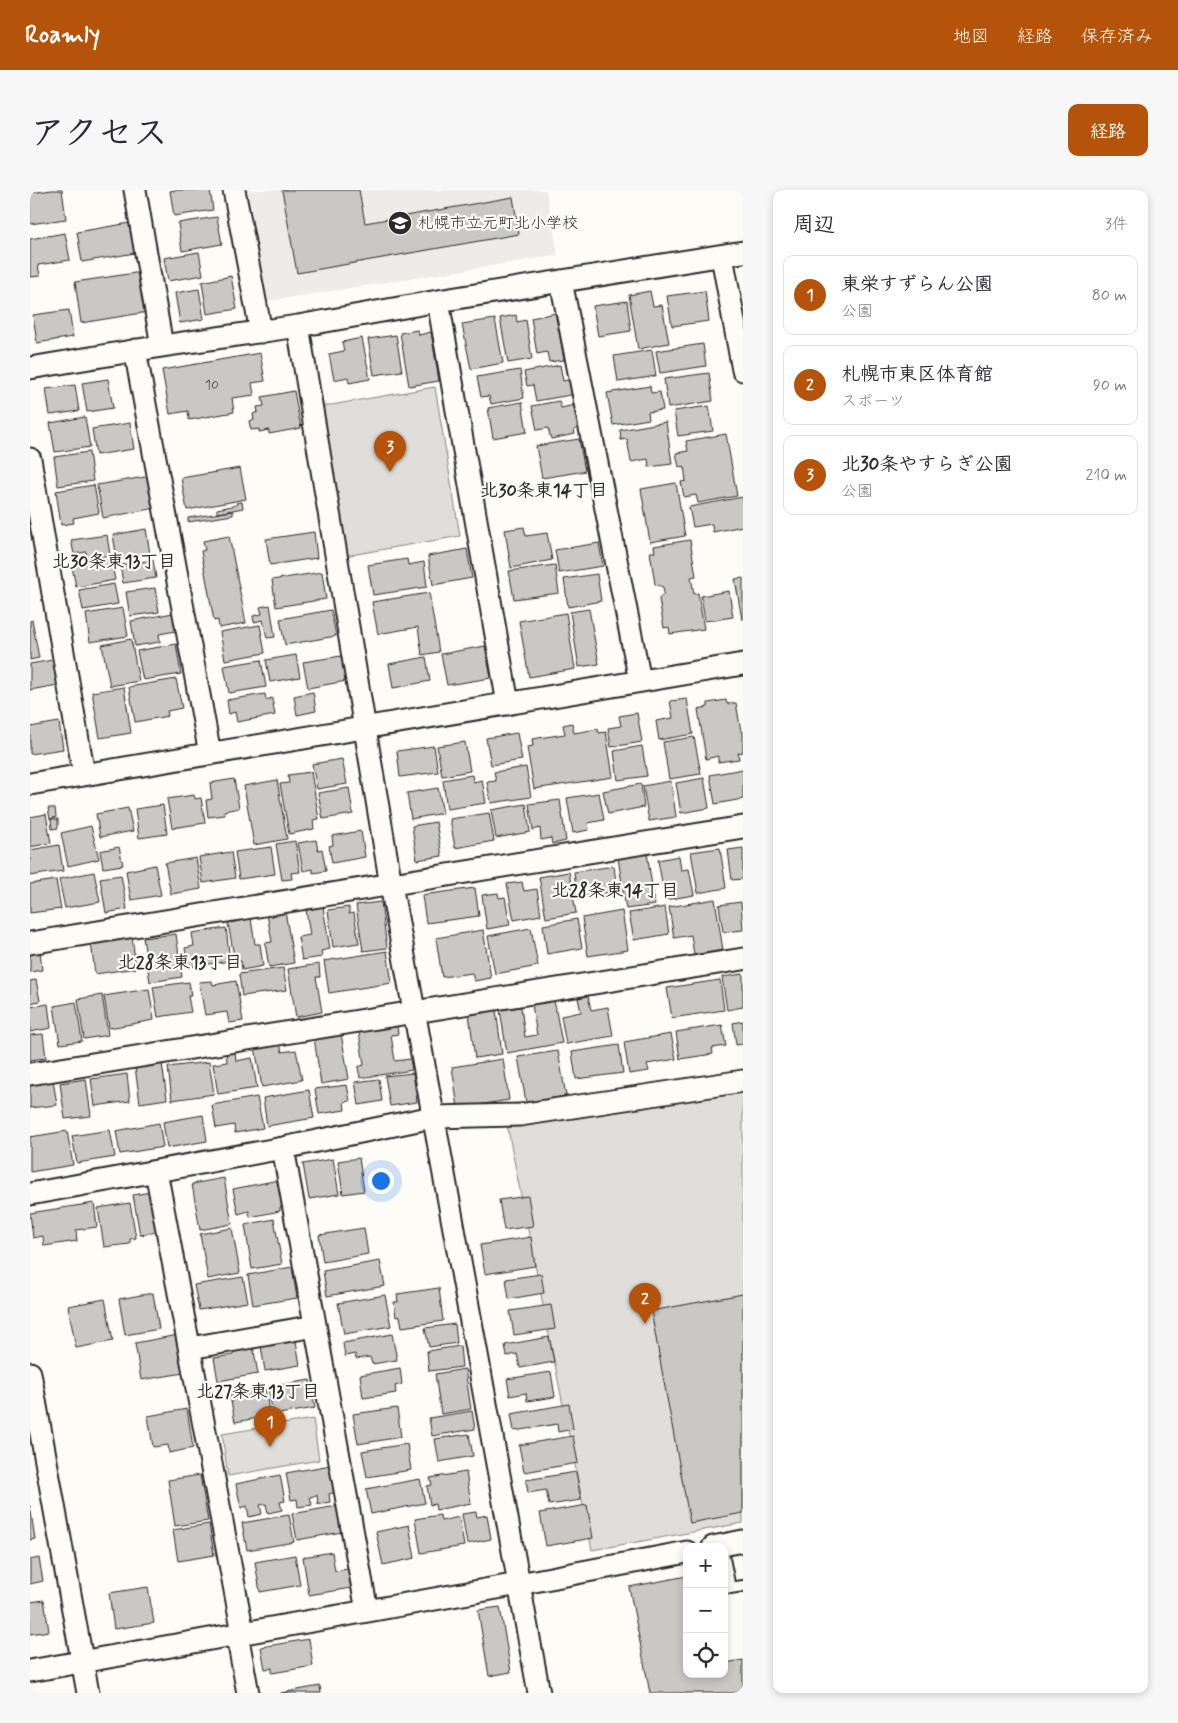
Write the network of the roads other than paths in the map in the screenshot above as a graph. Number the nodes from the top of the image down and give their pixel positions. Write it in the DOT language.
graph roads {
  1 [pos="135,190"];
  2 [pos="234,190"];
  3 [pos="743,252"];
  4 [pos="722,256"];
  5 [pos="561,281"];
  6 [pos="438,301"];
  7 [pos="298,326"];
  8 [pos="261,332"];
  9 [pos="162,346"];
  10 [pos="135,350"];
  11 [pos="30,368"];
  12 [pos="743,370"];
  13 [pos="30,459"];
  14 [pos="743,664"];
  15 [pos="640,681"];
  16 [pos="508,704"];
  17 [pos="364,728"];
  18 [pos="210,754"];
  19 [pos="84,775"];
  20 [pos="30,784"];
  21 [pos="743,827"];
  22 [pos="391,885"];
  23 [pos="30,943"];
  24 [pos="743,959"];
  25 [pos="414,1012"];
  26 [pos="30,1074"];
  27 [pos="743,1081"];
  28 [pos="433,1117"];
  29 [pos="283,1148"];
  30 [pos="156,1171"];
  31 [pos="30,1194"];
  32 [pos="315,1326"];
  33 [pos="190,1348"];
  34 [pos="30,1372"];
  35 [pos="743,1542"];
  36 [pos="728,1547"];
  37 [pos="683,1553"];
  38 [pos="728,1580"];
  39 [pos="519,1584"];
  40 [pos="743,1586"];
  41 [pos="367,1611"];
  42 [pos="240,1634"];
  43 [pos="83,1662"];
  44 [pos="30,1671"];
  45 [pos="88,1693"];
  46 [pos="248,1693"];
  47 [pos="539,1693"];
  1 -- 9 [label="street"];
  2 -- 8 [label="street"];
  3 -- 4 [label="street"];
  4 -- 5 [label="street"];
  4 -- 12 [label="street"];
  5 -- 6 [label="street"];
  5 -- 15 [label="street"];
  6 -- 7 [label="street"];
  6 -- 16 [label="street"];
  7 -- 8 [label="street"];
  7 -- 17 [label="street"];
  8 -- 9 [label="street"];
  9 -- 10 [label="street"];
  10 -- 11 [label="street"];
  10 -- 18 [label="street"];
  13 -- 19 [label="street"];
  14 -- 15 [label="street"];
  15 -- 16 [label="street"];
  16 -- 17 [label="street"];
  17 -- 18 [label="street"];
  17 -- 22 [label="street"];
  18 -- 19 [label="street"];
  19 -- 20 [label="street"];
  21 -- 22 [label="street"];
  22 -- 23 [label="street"];
  22 -- 25 [label="street"];
  24 -- 25 [label="street"];
  25 -- 26 [label="street"];
  25 -- 28 [label="street"];
  27 -- 28 [label="street"];
  28 -- 29 [label="street"];
  28 -- 39 [label="street"];
  29 -- 30 [label="street"];
  29 -- 32 [label="street"];
  30 -- 31 [label="street"];
  30 -- 33 [label="street"];
  32 -- 33 [label="street"];
  32 -- 41 [label="street"];
  33 -- 42 [label="street"];
  34 -- 43 [label="street"];
  35 -- 36 [label="street"];
  37 -- 39 [label="street"];
  38 -- 40 [label="lane"];
  39 -- 41 [label="street"];
  39 -- 47 [label="street"];
  41 -- 42 [label="street"];
  42 -- 43 [label="street"];
  42 -- 46 [label="street"];
  43 -- 44 [label="street"];
  43 -- 45 [label="street"];
}
